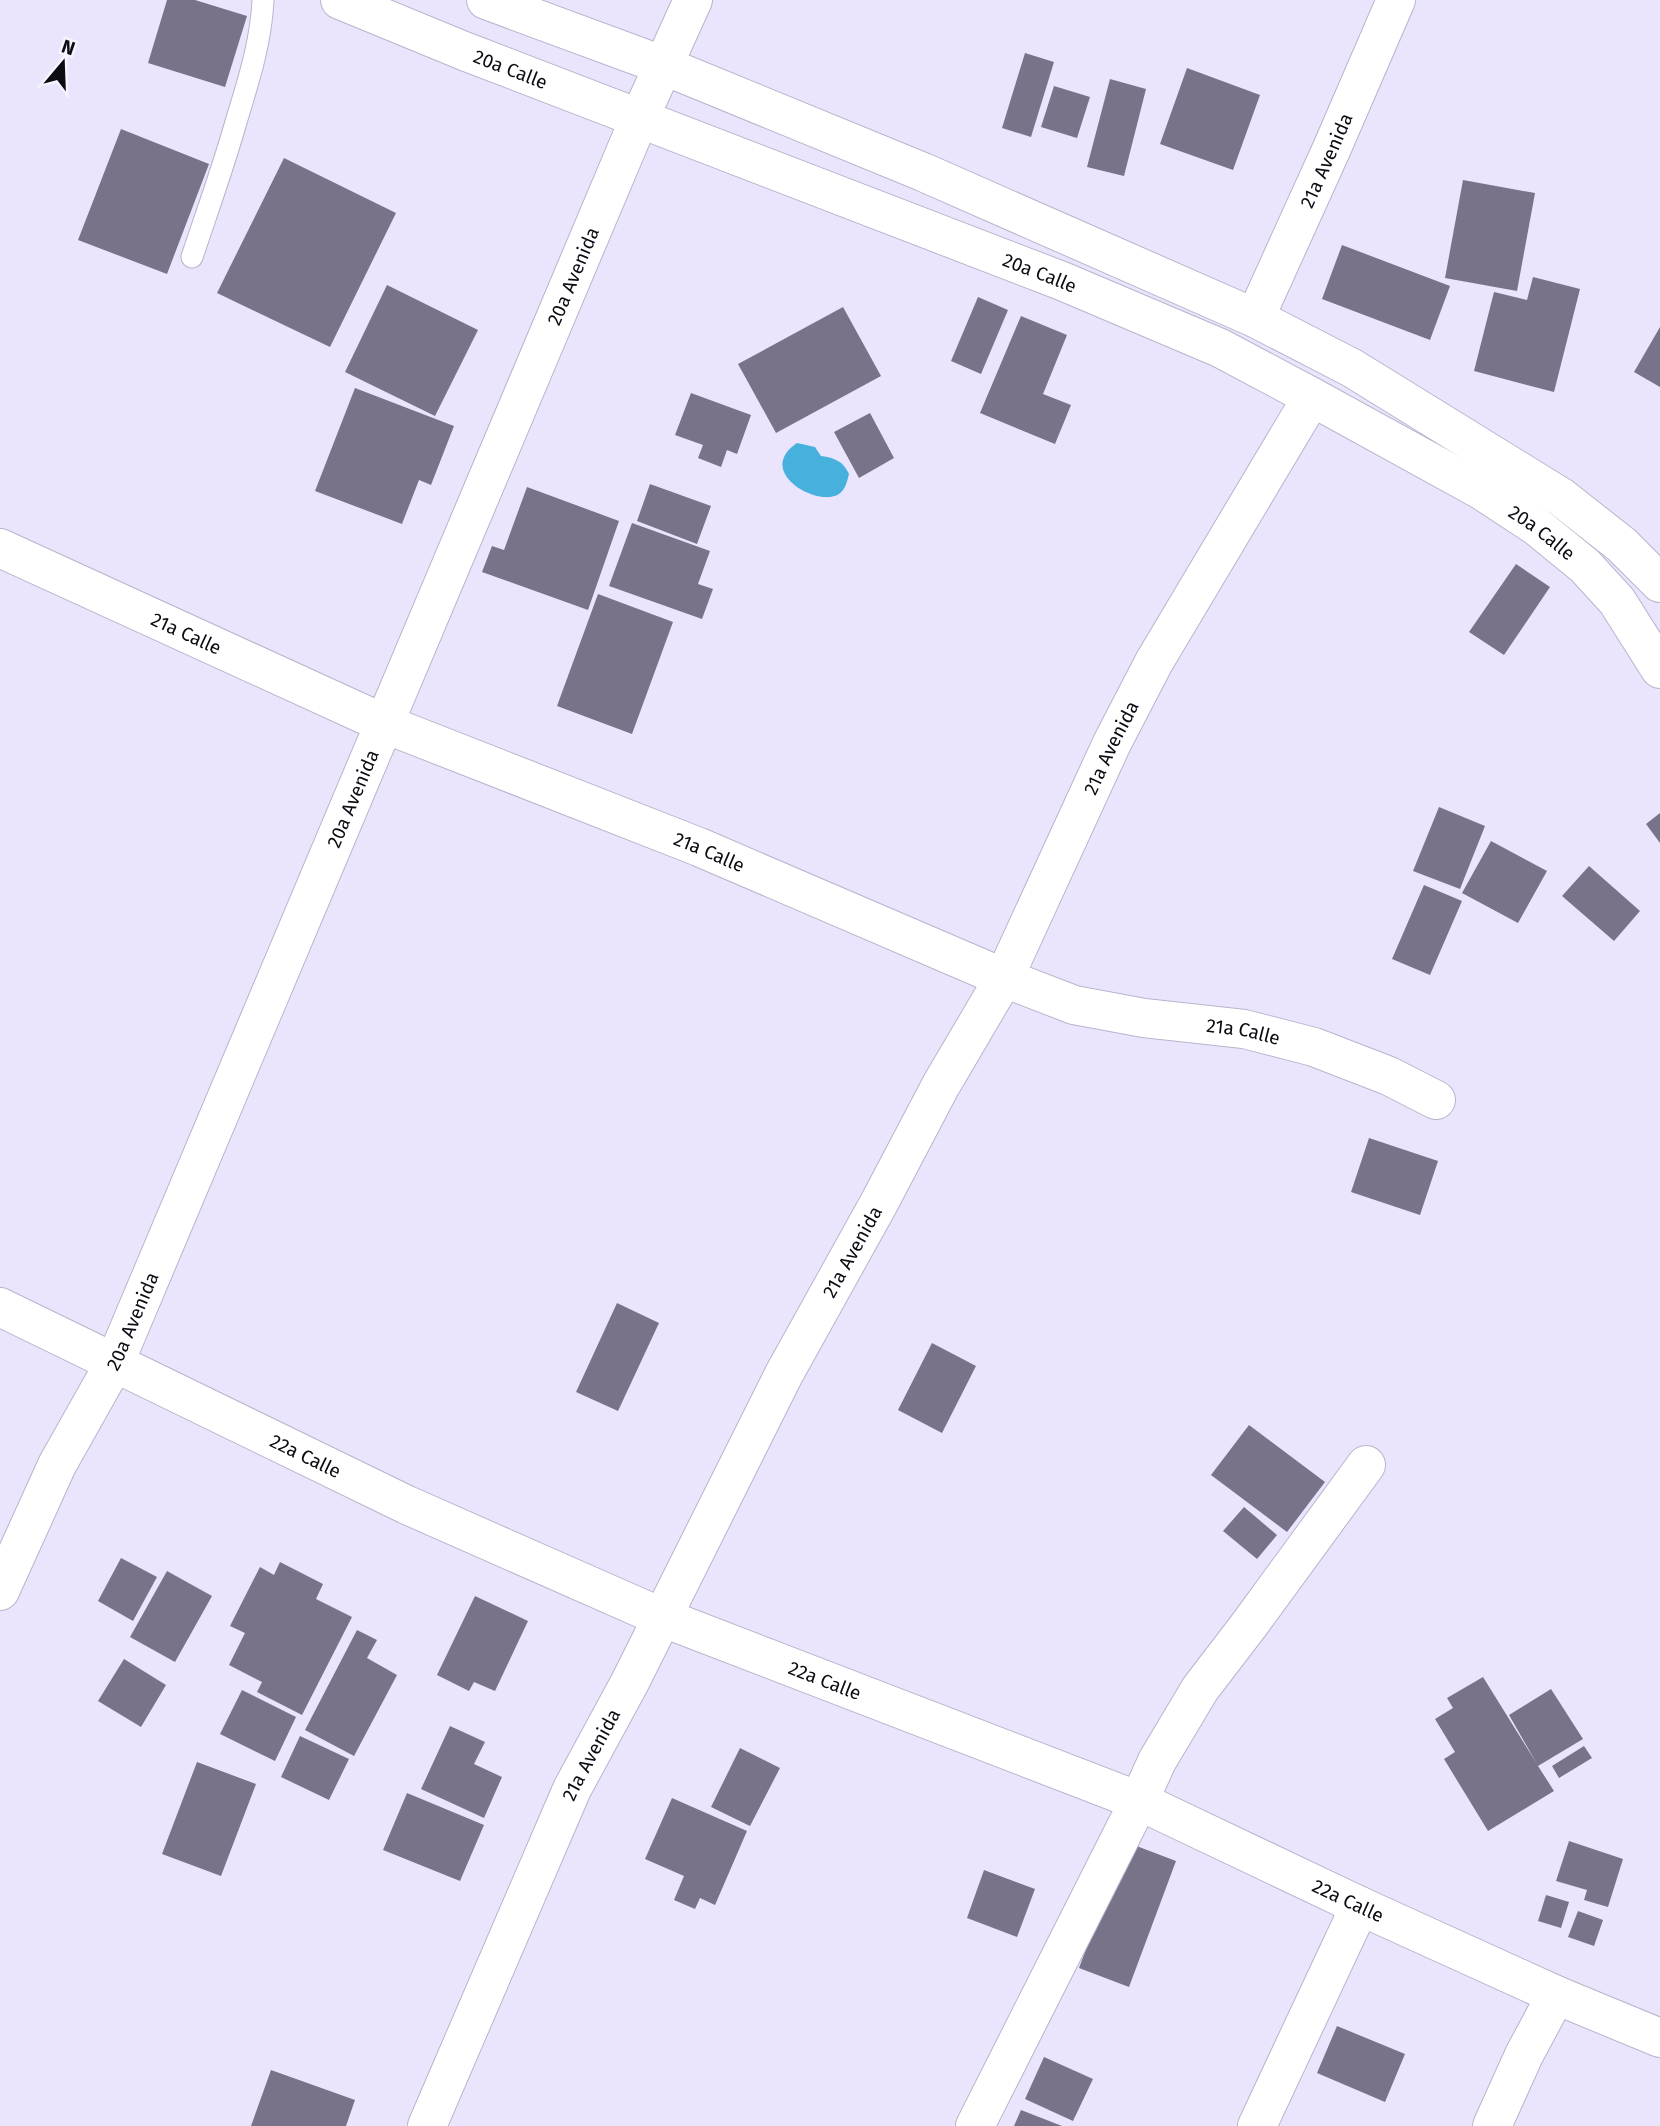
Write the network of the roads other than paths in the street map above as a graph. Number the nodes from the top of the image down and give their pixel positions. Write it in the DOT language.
graph roads {
  1 [pos="263,0"];
  2 [pos="340,0"];
  3 [pos="486,0"];
  4 [pos="693,0"];
  5 [pos="1396,0"];
  6 [pos="662,65"];
  7 [pos="640,117"];
  8 [pos="192,257"];
  9 [pos="1255,318"];
  10 [pos="1312,397"];
  11 [pos="0,548"];
  12 [pos="1660,583"];
  13 [pos="1660,669"];
  14 [pos="385,724"];
  15 [pos="1004,978"];
  16 [pos="1436,1100"];
  17 [pos="0,1307"];
  18 [pos="115,1362"];
  19 [pos="1366,1465"];
  20 [pos="0,1591"];
  21 [pos="661,1617"];
  22 [pos="1139,1801"];
  23 [pos="1360,1906"];
  24 [pos="1556,1995"];
  25 [pos="1660,2038"];
  26 [pos="427,2126"];
  27 [pos="975,2126"];
  28 [pos="1256,2126"];
  29 [pos="1492,2126"];
  1 -- 8 [label="lane"];
  2 -- 7 [label="street, 20a Calle"];
  3 -- 6 [label="street, 20a Calle"];
  4 -- 6 [label="street, 20a Avenida"];
  5 -- 9 [label="street, 21a Avenida"];
  6 -- 7 [label="street, 20a Avenida"];
  6 -- 9 [label="street, 20a Calle"];
  7 -- 10 [label="street, 20a Calle"];
  7 -- 14 [label="street, 20a Avenida"];
  9 -- 12 [label="street, 20a Calle"];
  10 -- 13 [label="street, 20a Calle"];
  10 -- 15 [label="street, 21a Avenida"];
  11 -- 14 [label="street, 21a Calle"];
  14 -- 15 [label="street, 21a Calle"];
  14 -- 18 [label="street, 20a Avenida"];
  15 -- 16 [label="street, 21a Calle"];
  15 -- 21 [label="street, 21a Avenida"];
  17 -- 18 [label="street, 22a Calle"];
  18 -- 20 [label="street, 20a Avenida"];
  18 -- 21 [label="street, 22a Calle"];
  19 -- 22 [label="street"];
  21 -- 22 [label="street, 22a Calle"];
  21 -- 26 [label="street, 21a Avenida"];
  22 -- 23 [label="street, 22a Calle"];
  22 -- 27 [label="street"];
  23 -- 24 [label="street, 22a Calle"];
  23 -- 28 [label="street"];
  24 -- 25 [label="street, 22a Calle"];
  24 -- 29 [label="street"];
}
